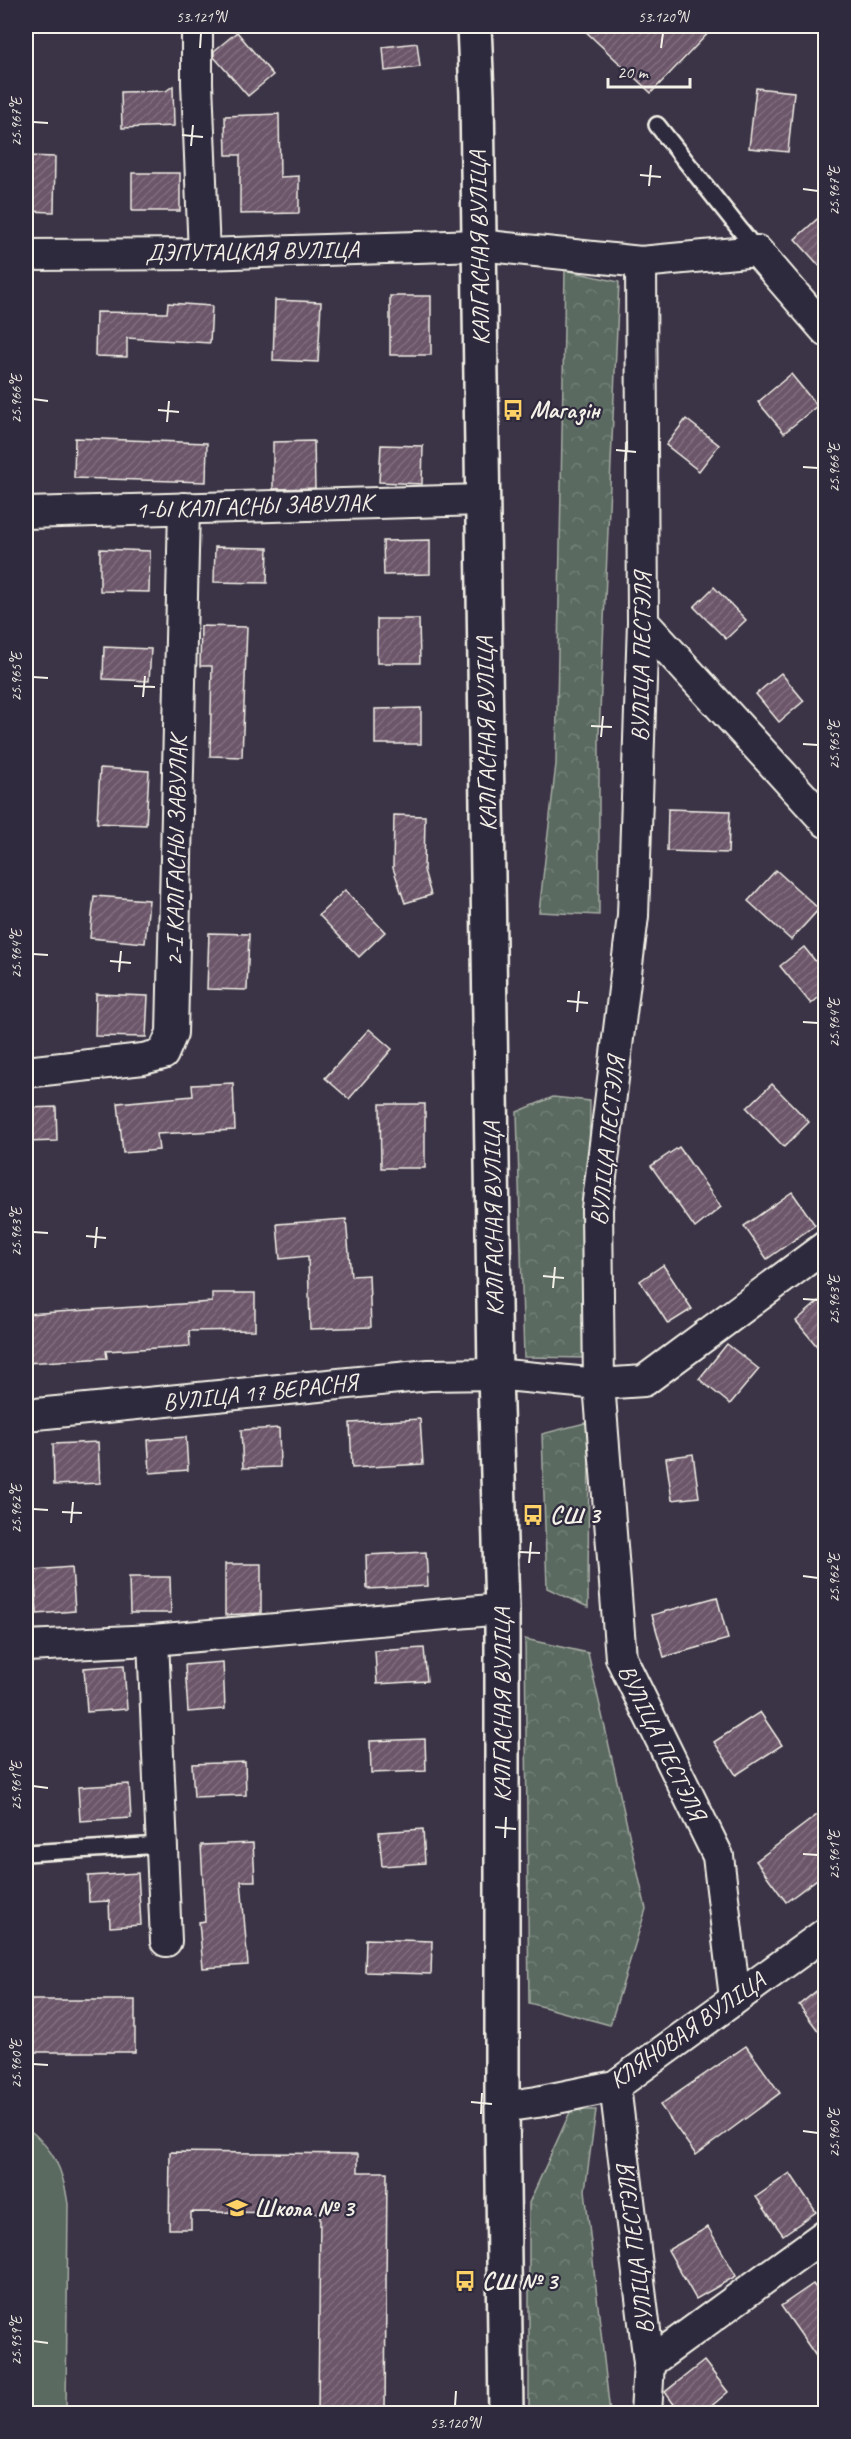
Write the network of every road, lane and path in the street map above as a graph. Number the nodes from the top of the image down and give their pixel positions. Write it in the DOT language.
graph roads {
  1 [pos="197,26"];
  2 [pos="474,26"];
  3 [pos="657,124"];
  4 [pos="479,245"];
  5 [pos="756,251"];
  6 [pos="204,254"];
  7 [pos="26,255"];
  8 [pos="641,262"];
  9 [pos="825,331"];
  10 [pos="482,500"];
  11 [pos="184,508"];
  12 [pos="26,513"];
  13 [pos="643,622"];
  14 [pos="825,822"];
  15 [pos="26,1072"];
  16 [pos="825,1246"];
  17 [pos="495,1374"];
  18 [pos="599,1383"];
  19 [pos="26,1416"];
  20 [pos="502,1609"];
  21 [pos="153,1640"];
  22 [pos="26,1646"];
  23 [pos="162,1845"];
  24 [pos="26,1853"];
  25 [pos="825,1933"];
  26 [pos="166,1941"];
  27 [pos="735,1998"];
  28 [pos="615,2086"];
  29 [pos="502,2107"];
  30 [pos="825,2234"];
  31 [pos="649,2363"];
  32 [pos="506,2414"];
  33 [pos="646,2414"];
  1 -- 6 [label="street"];
  2 -- 4 [label="street, КАЛГАСНАЯ ВУЛІЦА"];
  3 -- 5 [label="lane"];
  4 -- 6 [label="street, ДЭПУТАЦКАЯ ВУЛІЦА"];
  4 -- 8 [label="street, ДЭПУТАЦКАЯ ВУЛІЦА"];
  4 -- 10 [label="street, КАЛГАСНАЯ ВУЛІЦА"];
  5 -- 8 [label="street, ДЭПУТАЦКАЯ ВУЛІЦА"];
  5 -- 9 [label="street"];
  6 -- 7 [label="street, ДЭПУТАЦКАЯ ВУЛІЦА"];
  8 -- 13 [label="street, ВУЛІЦА ПЕСТЭЛЯ"];
  10 -- 11 [label="street, 1-Ы КАЛГАСНЫ ЗАВУЛАК"];
  10 -- 17 [label="street, КАЛГАСНАЯ ВУЛІЦА"];
  11 -- 12 [label="street, 1-Ы КАЛГАСНЫ ЗАВУЛАК"];
  11 -- 15 [label="street, 2-І КАЛГАСНЫ ЗАВУЛАК"];
  13 -- 14 [label="street"];
  13 -- 18 [label="street, ВУЛІЦА ПЕСТЭЛЯ"];
  16 -- 18 [label="street, ВУЛІЦА 17 ВЕРАСНЯ"];
  17 -- 18 [label="street, ВУЛІЦА 17 ВЕРАСНЯ"];
  17 -- 19 [label="street, ВУЛІЦА 17 ВЕРАСНЯ"];
  17 -- 20 [label="street, КАЛГАСНАЯ ВУЛІЦА"];
  18 -- 27 [label="street, ВУЛІЦА ПЕСТЭЛЯ"];
  20 -- 21 [label="street"];
  20 -- 29 [label="street, КАЛГАСНАЯ ВУЛІЦА"];
  21 -- 22 [label="street"];
  21 -- 23 [label="street"];
  23 -- 24 [label="lane"];
  23 -- 26 [label="street"];
  25 -- 27 [label="street, КЛЯНОВАЯ ВУЛІЦА"];
  27 -- 28 [label="street, КЛЯНОВАЯ ВУЛІЦА"];
  28 -- 29 [label="street, КЛЯНОВАЯ ВУЛІЦА"];
  28 -- 31 [label="street, ВУЛІЦА ПЕСТЭЛЯ"];
  29 -- 32 [label="street, КАЛГАСНАЯ ВУЛІЦА"];
  30 -- 31 [label="street"];
  31 -- 33 [label="street, ВУЛІЦА ПЕСТЭЛЯ"];
}
